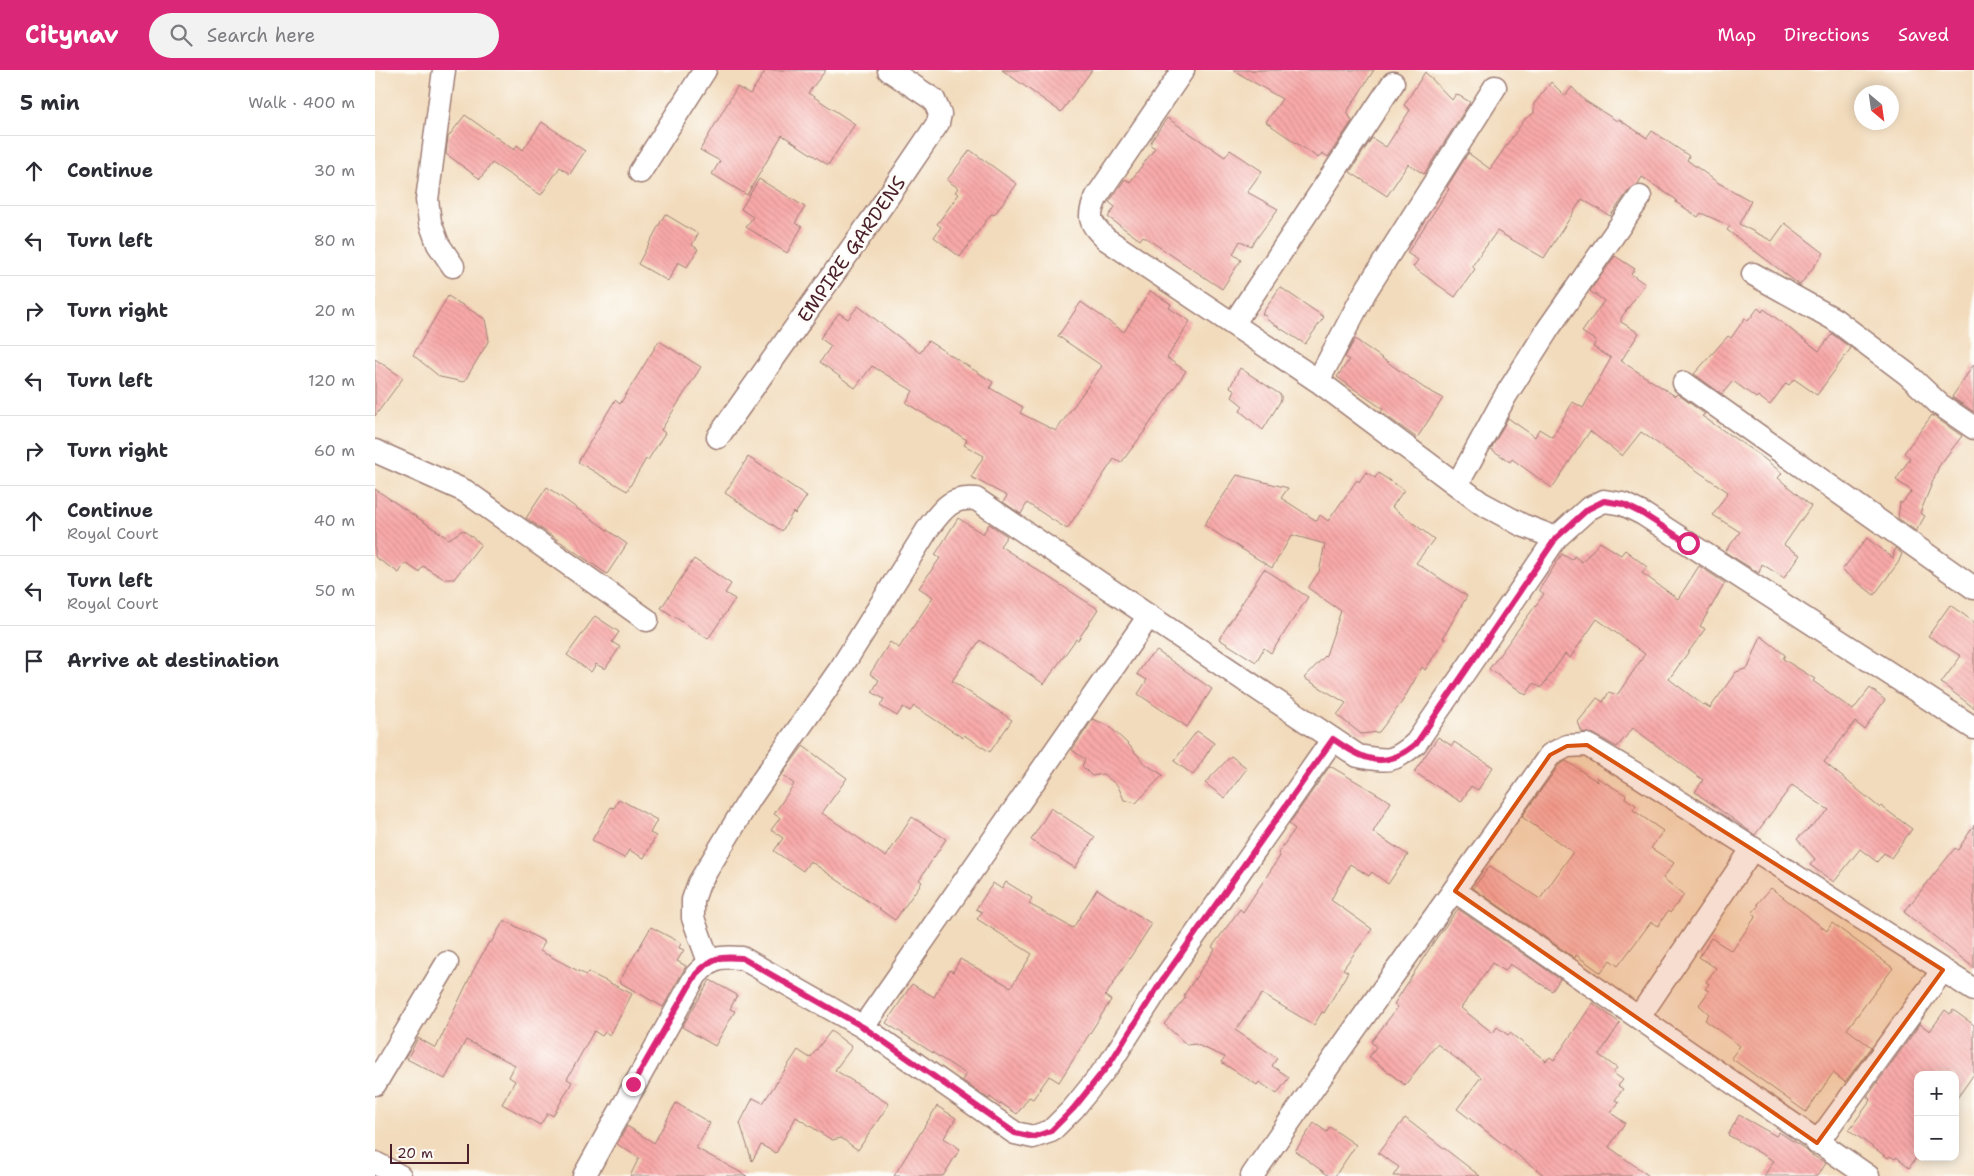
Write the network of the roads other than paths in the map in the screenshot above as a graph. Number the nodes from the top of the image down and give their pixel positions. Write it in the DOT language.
graph roads {
  1 [pos="445,70"];
  2 [pos="705,70"];
  3 [pos="889,70"];
  4 [pos="1183,70"];
  5 [pos="1393,83"];
  6 [pos="1495,87"];
  7 [pos="640,172"];
  8 [pos="1640,197"];
  9 [pos="453,266"];
  10 [pos="1753,274"];
  11 [pos="1234,323"];
  12 [pos="1318,381"];
  13 [pos="1684,383"];
  14 [pos="1974,428"];
  15 [pos="718,437"];
  16 [pos="375,451"];
  17 [pos="1457,485"];
  18 [pos="1556,538"];
  19 [pos="1974,588"];
  20 [pos="1149,616"];
  21 [pos="647,620"];
  22 [pos="1974,728"];
  23 [pos="1333,739"];
  24 [pos="1753,848"];
  25 [pos="1455,891"];
  26 [pos="709,962"];
  27 [pos="447,963"];
  28 [pos="1943,970"];
  29 [pos="1974,990"];
  30 [pos="1639,1017"];
  31 [pos="863,1027"];
  32 [pos="375,1084"];
  33 [pos="1817,1143"];
  34 [pos="375,1163"];
  35 [pos="399,1176"];
  36 [pos="584,1176"];
  37 [pos="1252,1176"];
  38 [pos="1868,1176"];
  1 -- 9 [label="street"];
  2 -- 7 [label="street"];
  3 -- 15 [label="street, EMPIRE GARDENS"];
  4 -- 11 [label="street"];
  5 -- 11 [label="street"];
  6 -- 12 [label="street"];
  8 -- 17 [label="street"];
  10 -- 14 [label="street"];
  11 -- 12 [label="street"];
  12 -- 17 [label="street"];
  13 -- 19 [label="street"];
  16 -- 21 [label="street"];
  17 -- 18 [label="street"];
  18 -- 22 [label="street"];
  18 -- 23 [label="street"];
  20 -- 23 [label="street"];
  20 -- 26 [label="street"];
  20 -- 31 [label="street"];
  23 -- 31 [label="street"];
  24 -- 25 [label="street"];
  24 -- 28 [label="street"];
  24 -- 30 [label="street"];
  25 -- 30 [label="street"];
  25 -- 37 [label="street"];
  26 -- 31 [label="street"];
  26 -- 36 [label="street"];
  27 -- 32 [label="street"];
  28 -- 29 [label="street"];
  28 -- 33 [label="street"];
  30 -- 33 [label="street"];
  33 -- 38 [label="street"];
  34 -- 35 [label="street"];
}
